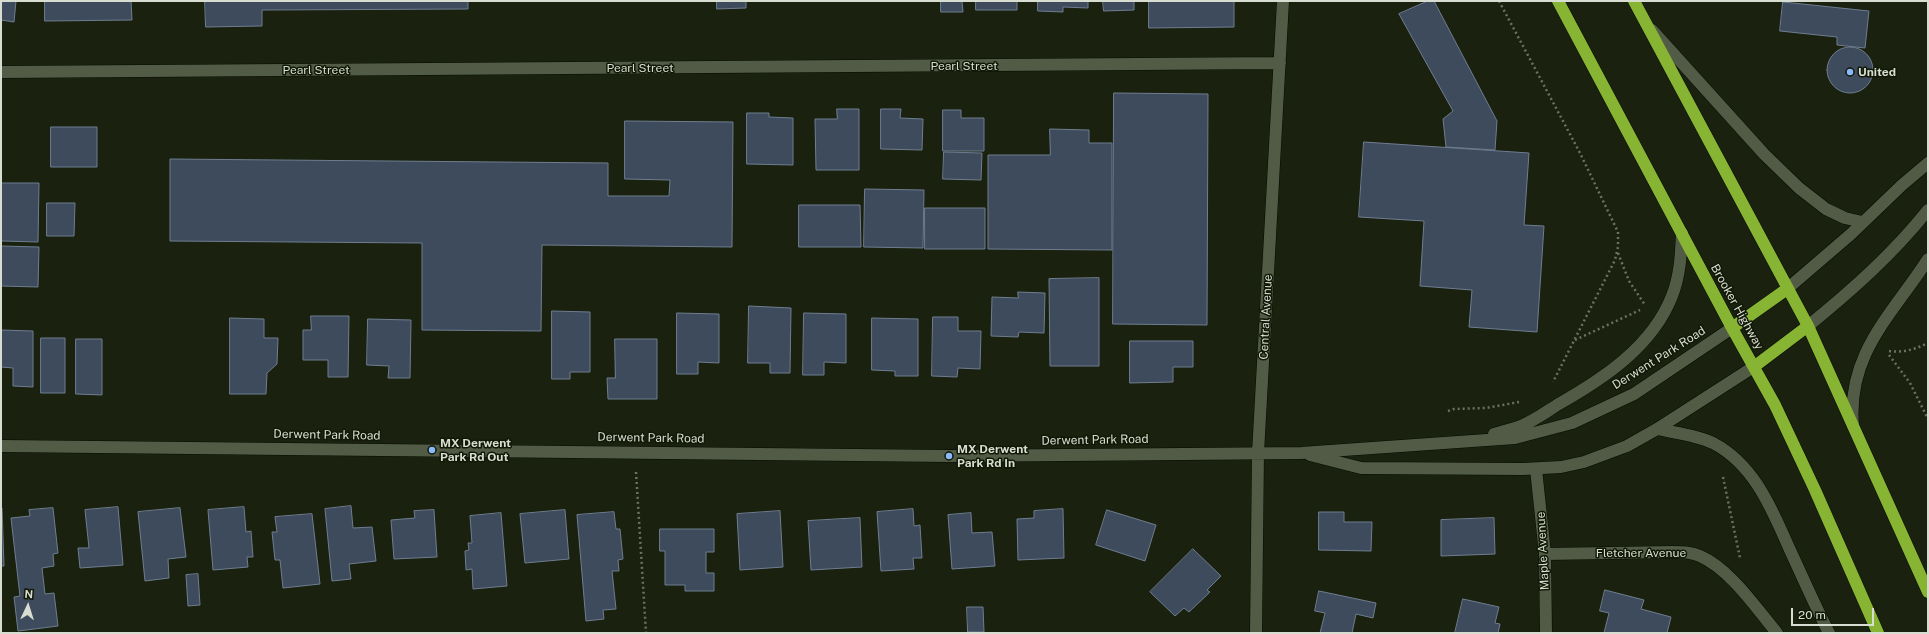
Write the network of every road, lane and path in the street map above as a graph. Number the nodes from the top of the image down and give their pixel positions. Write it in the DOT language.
graph roads {
  1 [pos="1283,1"];
  2 [pos="1499,1"];
  3 [pos="1558,1"];
  4 [pos="1634,1"];
  5 [pos="1646,24"];
  6 [pos="1280,64"];
  7 [pos="1,72"];
  8 [pos="1928,163"];
  9 [pos="1928,210"];
  10 [pos="1862,222"];
  11 [pos="1682,233"];
  12 [pos="1617,253"];
  13 [pos="1928,259"];
  14 [pos="1787,289"];
  15 [pos="1808,326"];
  16 [pos="1732,328"];
  17 [pos="1575,340"];
  18 [pos="1928,342"];
  19 [pos="1754,366"];
  20 [pos="1551,386"];
  21 [pos="1525,401"];
  22 [pos="1448,411"];
  23 [pos="1928,418"];
  24 [pos="1853,428"];
  25 [pos="1657,430"];
  26 [pos="1474,441"];
  27 [pos="1,446"];
  28 [pos="635,452"];
  29 [pos="1258,453"];
  30 [pos="1301,453"];
  31 [pos="1536,469"];
  32 [pos="1724,475"];
  33 [pos="1545,554"];
  34 [pos="1739,588"];
  35 [pos="1928,592"];
  36 [pos="646,633"];
  37 [pos="1256,633"];
  38 [pos="1546,633"];
  39 [pos="1777,633"];
  40 [pos="1829,633"];
  41 [pos="1878,633"];
  1 -- 6 [label="street, Central Avenue"];
  2 -- 12 [label="path"];
  3 -- 11 [label="highway, Brooker Highway"];
  4 -- 5 [label="highway"];
  5 -- 10 [label="street"];
  5 -- 14 [label="highway"];
  6 -- 7 [label="street, Pearl Street"];
  6 -- 29 [label="street, Central Avenue"];
  8 -- 10 [label="street, Derwent Park Road"];
  9 -- 15 [label="street, Derwent Park Road"];
  10 -- 14 [label="street, Derwent Park Road"];
  11 -- 16 [label="highway, Brooker Highway"];
  11 -- 26 [label="street"];
  12 -- 17 [label="path"];
  12 -- 17 [label="path"];
  13 -- 24 [label="street"];
  14 -- 15 [label="highway"];
  14 -- 16 [label="highway, Derwent Park Road"];
  15 -- 19 [label="highway, Derwent Park Road"];
  15 -- 24 [label="highway"];
  16 -- 19 [label="highway, Brooker Highway"];
  16 -- 26 [label="street, Derwent Park Road"];
  17 -- 20 [label="path"];
  18 -- 23 [label="path"];
  19 -- 25 [label="street, Derwent Park Road"];
  19 -- 41 [label="highway, Brooker Highway"];
  21 -- 22 [label="path"];
  24 -- 35 [label="highway"];
  25 -- 31 [label="street, Derwent Park Road"];
  25 -- 40 [label="street"];
  26 -- 30 [label="street, Derwent Park Road"];
  27 -- 28 [label="street, Derwent Park Road"];
  28 -- 29 [label="street, Derwent Park Road"];
  28 -- 36 [label="path"];
  29 -- 30 [label="street, Derwent Park Road"];
  29 -- 37 [label="street, Central Avenue"];
  30 -- 31 [label="street, Derwent Park Road"];
  31 -- 33 [label="street, Maple Avenue"];
  32 -- 34 [label="path"];
  33 -- 34 [label="street, Fletcher Avenue"];
  33 -- 38 [label="street, Maple Avenue"];
  34 -- 39 [label="street, Fletcher Avenue"];
}
